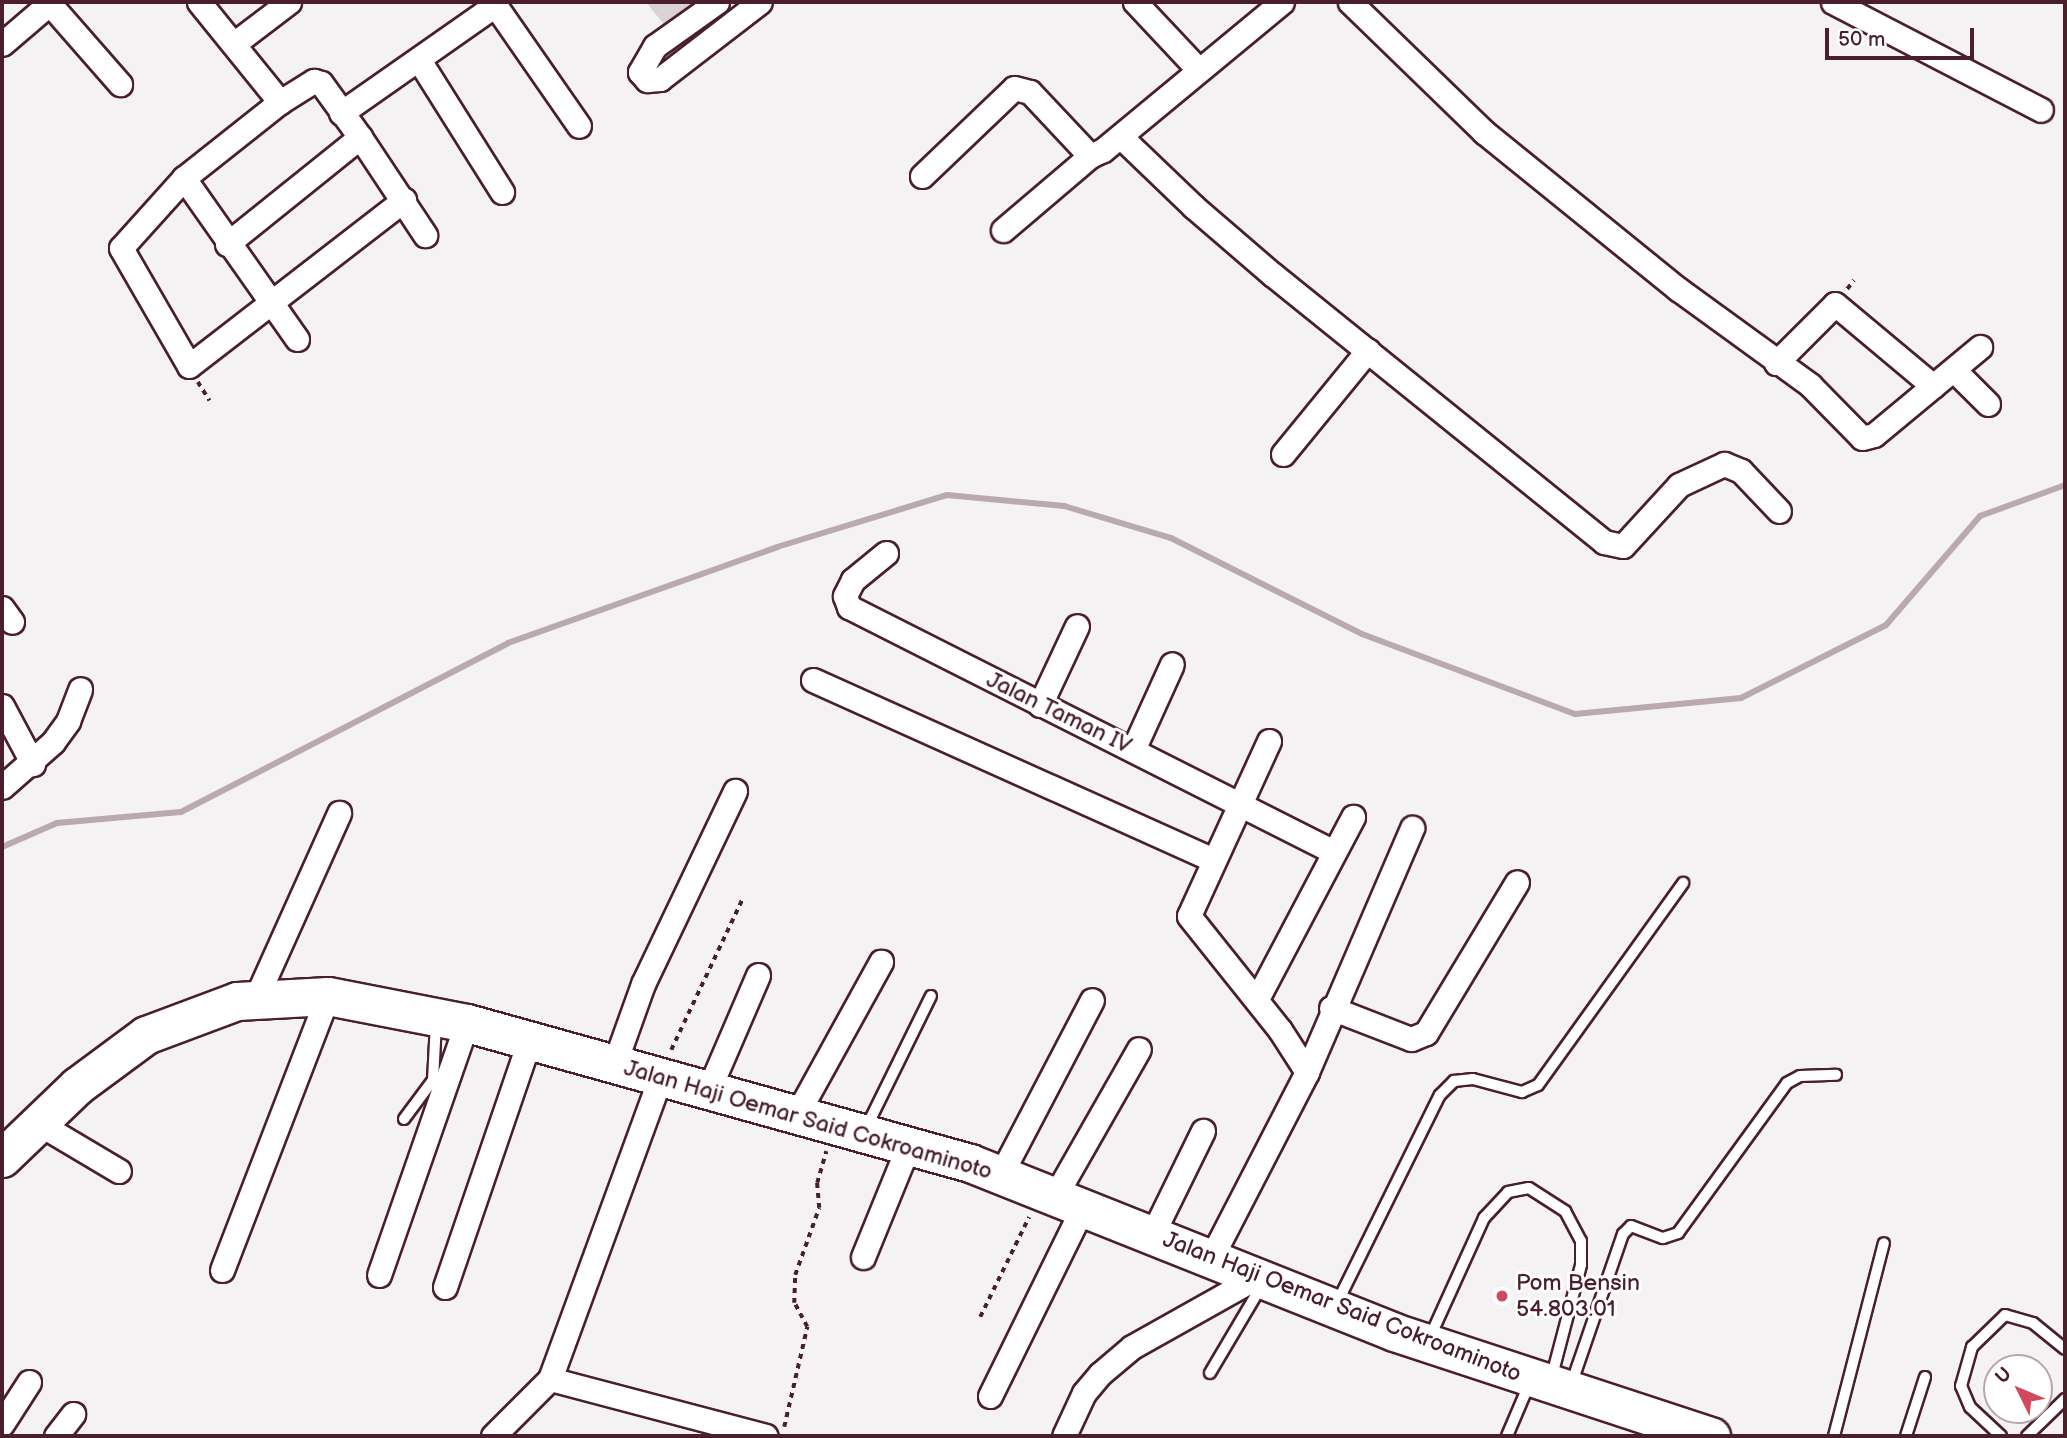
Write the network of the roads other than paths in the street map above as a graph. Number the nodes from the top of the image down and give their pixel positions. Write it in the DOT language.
graph roads {
  1 [pos="50,2"];
  2 [pos="199,2"];
  3 [pos="289,2"];
  4 [pos="716,2"];
  5 [pos="760,2"];
  6 [pos="1135,2"];
  7 [pos="1282,2"];
  8 [pos="1350,2"];
  9 [pos="1833,2"];
  10 [pos="497,4"];
  11 [pos="235,43"];
  12 [pos="2,44"];
  13 [pos="419,60"];
  14 [pos="1197,68"];
  15 [pos="120,84"];
  16 [pos="280,102"];
  17 [pos="2041,110"];
  18 [pos="341,113"];
  19 [pos="579,125"];
  20 [pos="1121,136"];
  21 [pos="360,137"];
  22 [pos="1090,156"];
  23 [pos="922,176"];
  24 [pos="184,178"];
  25 [pos="502,192"];
  26 [pos="404,200"];
  27 [pos="1003,230"];
  28 [pos="425,235"];
  29 [pos="228,244"];
  30 [pos="271,305"];
  31 [pos="296,339"];
  32 [pos="1980,347"];
  33 [pos="1368,350"];
  34 [pos="1776,363"];
  35 [pos="1954,370"];
  36 [pos="1933,386"];
  37 [pos="1988,404"];
  38 [pos="1283,454"];
  39 [pos="1779,511"];
  40 [pos="886,553"];
  41 [pos="1077,626"];
  42 [pos="1172,664"];
  43 [pos="813,680"];
  44 [pos="80,690"];
  45 [pos="1040,705"];
  46 [pos="2,706"];
  47 [pos="1269,741"];
  48 [pos="1133,750"];
  49 [pos="33,764"];
  50 [pos="2,787"];
  51 [pos="734,790"];
  52 [pos="1239,802"];
  53 [pos="339,813"];
  54 [pos="1353,817"];
  55 [pos="1412,828"];
  56 [pos="1334,852"];
  57 [pos="1211,859"];
  58 [pos="1517,882"];
  59 [pos="1683,883"];
  60 [pos="881,962"];
  61 [pos="758,975"];
  62 [pos="328,996"];
  63 [pos="931,996"];
  64 [pos="256,998"];
  65 [pos="1256,999"];
  66 [pos="1092,1000"];
  67 [pos="1331,1008"];
  68 [pos="452,1020"];
  69 [pos="529,1042"];
  70 [pos="1139,1049"];
  71 [pos="614,1065"];
  72 [pos="1307,1072"];
  73 [pos="661,1075"];
  74 [pos="1836,1075"];
  75 [pos="709,1089"];
  76 [pos="797,1114"];
  77 [pos="404,1119"];
  78 [pos="38,1123"];
  79 [pos="850,1128"];
  80 [pos="1203,1131"];
  81 [pos="909,1144"];
  82 [pos="2,1158"];
  83 [pos="119,1171"];
  84 [pos="1001,1174"];
  85 [pos="1060,1197"];
  86 [pos="1152,1235"];
  87 [pos="1884,1243"];
  88 [pos="863,1257"];
  89 [pos="1210,1259"];
  90 [pos="222,1270"];
  91 [pos="379,1275"];
  92 [pos="1259,1280"];
  93 [pos="445,1287"];
  94 [pos="1335,1307"];
  95 [pos="1426,1344"];
  96 [pos="2065,1349"];
  97 [pos="1210,1373"];
  98 [pos="1925,1377"];
  99 [pos="550,1379"];
  100 [pos="29,1382"];
  101 [pos="1550,1385"];
  102 [pos="990,1396"];
  103 [pos="2065,1399"];
  104 [pos="73,1414"];
  105 [pos="2,1424"];
  106 [pos="56,1436"];
  107 [pos="494,1436"];
  108 [pos="766,1436"];
  109 [pos="1064,1436"];
  110 [pos="1507,1436"];
  111 [pos="1711,1436"];
  112 [pos="1834,1436"];
  113 [pos="1906,1436"];
  114 [pos="2001,1436"];
  115 [pos="2027,1436"];
  1 -- 12 [label="street"];
  1 -- 15 [label="street"];
  2 -- 11 [label="street"];
  3 -- 11 [label="street"];
  4 -- 5 [label="street"];
  6 -- 14 [label="street"];
  7 -- 14 [label="street"];
  8 -- 34 [label="street"];
  9 -- 17 [label="street"];
  10 -- 13 [label="street"];
  10 -- 19 [label="street"];
  11 -- 16 [label="street"];
  13 -- 18 [label="street"];
  13 -- 25 [label="street"];
  14 -- 20 [label="street"];
  16 -- 18 [label="street"];
  16 -- 24 [label="street"];
  18 -- 21 [label="street"];
  20 -- 22 [label="street"];
  20 -- 33 [label="street"];
  21 -- 26 [label="street"];
  21 -- 29 [label="street"];
  22 -- 23 [label="street"];
  22 -- 27 [label="street"];
  24 -- 29 [label="street"];
  24 -- 30 [label="street"];
  26 -- 28 [label="street"];
  26 -- 30 [label="street"];
  29 -- 30 [label="street"];
  30 -- 31 [label="street"];
  32 -- 35 [label="street"];
  33 -- 38 [label="street"];
  33 -- 39 [label="street"];
  34 -- 36 [label="street"];
  34 -- 36 [label="street"];
  35 -- 36 [label="street"];
  35 -- 37 [label="street"];
  40 -- 45 [label="street, Jalan Taman IV"];
  41 -- 45 [label="street"];
  42 -- 48 [label="street"];
  43 -- 57 [label="street"];
  44 -- 49 [label="street"];
  45 -- 48 [label="street, Jalan Taman IV"];
  46 -- 49 [label="street"];
  47 -- 52 [label="street"];
  48 -- 52 [label="street, Jalan Taman IV"];
  49 -- 50 [label="street"];
  51 -- 71 [label="street"];
  52 -- 56 [label="street, Jalan Taman IV"];
  52 -- 57 [label="street"];
  53 -- 64 [label="street"];
  54 -- 56 [label="street"];
  55 -- 67 [label="street"];
  56 -- 65 [label="street"];
  57 -- 65 [label="street"];
  58 -- 67 [label="street"];
  59 -- 94 [label="lane"];
  60 -- 76 [label="street"];
  61 -- 75 [label="street"];
  62 -- 64 [label="highway, Jalan Haji Oemar Said Cokroaminoto"];
  62 -- 68 [label="highway, Jalan Haji Oemar Said Cokroaminoto"];
  62 -- 90 [label="street"];
  63 -- 79 [label="lane"];
  64 -- 78 [label="highway, Jalan Haji Oemar Said Cokroaminoto"];
  65 -- 72 [label="street"];
  66 -- 84 [label="street"];
  67 -- 72 [label="street"];
  68 -- 69 [label="highway, Jalan Haji Oemar Said Cokroaminoto"];
  68 -- 77 [label="lane"];
  68 -- 91 [label="street"];
  69 -- 71 [label="highway, Jalan Haji Oemar Said Cokroaminoto"];
  69 -- 93 [label="street"];
  70 -- 85 [label="street"];
  71 -- 73 [label="highway, Jalan Haji Oemar Said Cokroaminoto"];
  72 -- 89 [label="street"];
  73 -- 75 [label="highway, Jalan Haji Oemar Said Cokroaminoto"];
  73 -- 99 [label="street"];
  74 -- 101 [label="lane"];
  75 -- 76 [label="highway, Jalan Haji Oemar Said Cokroaminoto"];
  76 -- 79 [label="highway, Jalan Haji Oemar Said Cokroaminoto"];
  78 -- 82 [label="highway, Jalan Haji Oemar Said Cokroaminoto"];
  78 -- 83 [label="street"];
  79 -- 81 [label="highway, Jalan Haji Oemar Said Cokroaminoto"];
  80 -- 86 [label="street"];
  81 -- 84 [label="highway, Jalan Haji Oemar Said Cokroaminoto"];
  81 -- 88 [label="street"];
  84 -- 85 [label="highway, Jalan Haji Oemar Said Cokroaminoto"];
  85 -- 86 [label="highway, Jalan Haji Oemar Said Cokroaminoto"];
  85 -- 102 [label="street"];
  86 -- 89 [label="highway, Jalan Haji Oemar Said Cokroaminoto"];
  87 -- 112 [label="lane"];
  89 -- 92 [label="highway, Jalan Haji Oemar Said Cokroaminoto"];
  92 -- 94 [label="highway, Jalan Haji Oemar Said Cokroaminoto"];
  92 -- 97 [label="lane"];
  92 -- 109 [label="street"];
  94 -- 95 [label="highway, Jalan Haji Oemar Said Cokroaminoto"];
  95 -- 101 [label="highway, Jalan Haji Oemar Said Cokroaminoto"];
  95 -- 101 [label="lane"];
  96 -- 114 [label="lane"];
  98 -- 113 [label="lane"];
  99 -- 107 [label="street"];
  99 -- 108 [label="street"];
  100 -- 105 [label="street"];
  101 -- 110 [label="lane"];
  101 -- 111 [label="highway, Jalan Haji Oemar Said Cokroaminoto"];
  103 -- 115 [label="lane"];
  104 -- 106 [label="street"];
}
